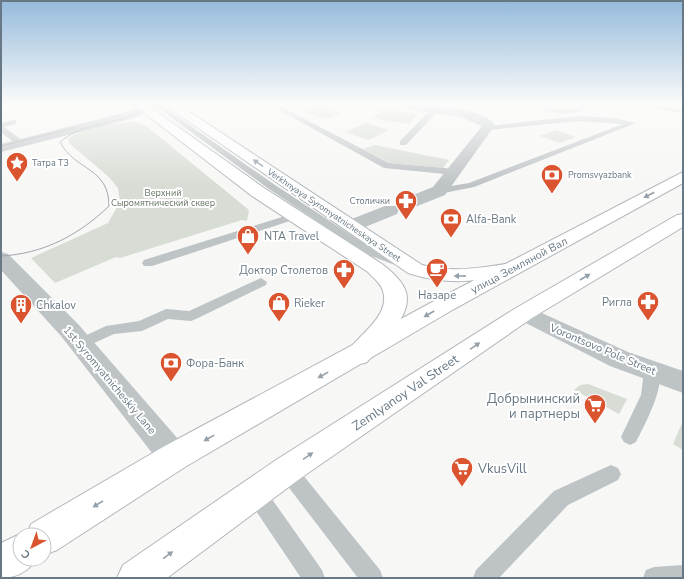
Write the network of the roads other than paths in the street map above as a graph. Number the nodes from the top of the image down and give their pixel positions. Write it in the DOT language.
graph roads {
  1 [pos="7,132"];
  2 [pos="63,132"];
  3 [pos="182,132"];
  4 [pos="189,132"];
  5 [pos="211,132"];
  6 [pos="323,132"];
  7 [pos="414,132"];
  8 [pos="485,132"];
  9 [pos="611,132"];
  10 [pos="20,143"];
  11 [pos="403,143"];
  12 [pos="2,147"];
  13 [pos="455,172"];
  14 [pos="683,177"];
  15 [pos="439,191"];
  16 [pos="295,216"];
  17 [pos="683,219"];
  18 [pos="351,226"];
  19 [pos="370,252"];
  20 [pos="148,263"];
  21 [pos="7,264"];
  22 [pos="415,269"];
  23 [pos="512,269"];
  24 [pos="390,281"];
  25 [pos="261,282"];
  26 [pos="524,313"];
  27 [pos="82,344"];
  28 [pos="357,356"];
  29 [pos="652,371"];
  30 [pos="683,382"];
  31 [pos="630,437"];
  32 [pos="174,457"];
  33 [pos="287,470"];
  34 [pos="611,474"];
  35 [pos="255,492"];
  36 [pos="52,532"];
  37 [pos="12,557"];
  38 [pos="1,564"];
  39 [pos="683,576"];
  40 [pos="136,578"];
  41 [pos="314,578"];
  42 [pos="372,578"];
  43 [pos="484,578"];
  44 [pos="654,578"];
  1 -- 10 [label="lane"];
  2 -- 10 [label="street"];
  3 -- 16 [label="main road, Verkhnyaya Syromyatnicheskaya Street"];
  4 -- 19 [label="lane"];
  18 -- 5 [label="main road, Verkhnyaya Syromyatnicheskaya Street, one-way"];
  6 -- 13 [label="lane"];
  7 -- 11 [label="lane"];
  8 -- 13 [label="street"];
  9 -- 15 [label="lane"];
  10 -- 12 [label="street"];
  13 -- 15 [label="street"];
  14 -- 23 [label="main road, улица Земляной Вал, one-way"];
  15 -- 18 [label="street"];
  16 -- 20 [label="lane"];
  16 -- 24 [label="main road, Verkhnyaya Syromyatnicheskaya Street"];
  26 -- 17 [label="main road, Zemlyanoy Val Street, one-way"];
  18 -- 22 [label="main road, Verkhnyaya Syromyatnicheskaya Street"];
  19 -- 22 [label="lane"];
  19 -- 24 [label="lane"];
  21 -- 27 [label="street, 1st Syromyatnicheskiy Lane"];
  23 -- 22 [label="main road, Verkhnyaya Syromyatnicheskaya Street, one-way"];
  23 -- 28 [label="main road, улица Земляной Вал, one-way"];
  24 -- 28 [label="main road, Verkhnyaya Syromyatnicheskaya Street"];
  25 -- 27 [label="lane"];
  26 -- 29 [label="street, Vorontsovo Pole Street"];
  33 -- 26 [label="main road, Zemlyanoy Val Street, one-way"];
  27 -- 32 [label="street, 1st Syromyatnicheskiy Lane"];
  28 -- 32 [label="main road, one-way"];
  29 -- 30 [label="street, Vorontsovo Pole Street"];
  29 -- 31 [label="lane"];
  32 -- 36 [label="main road, one-way"];
  33 -- 35 [label="main road, Zemlyanoy Val Street"];
  33 -- 42 [label="lane"];
  34 -- 43 [label="lane"];
  40 -- 35 [label="main road, Zemlyanoy Val Street, one-way"];
  35 -- 41 [label="lane"];
  37 -- 38 [label="main road"];
  39 -- 44 [label="lane"];
}
